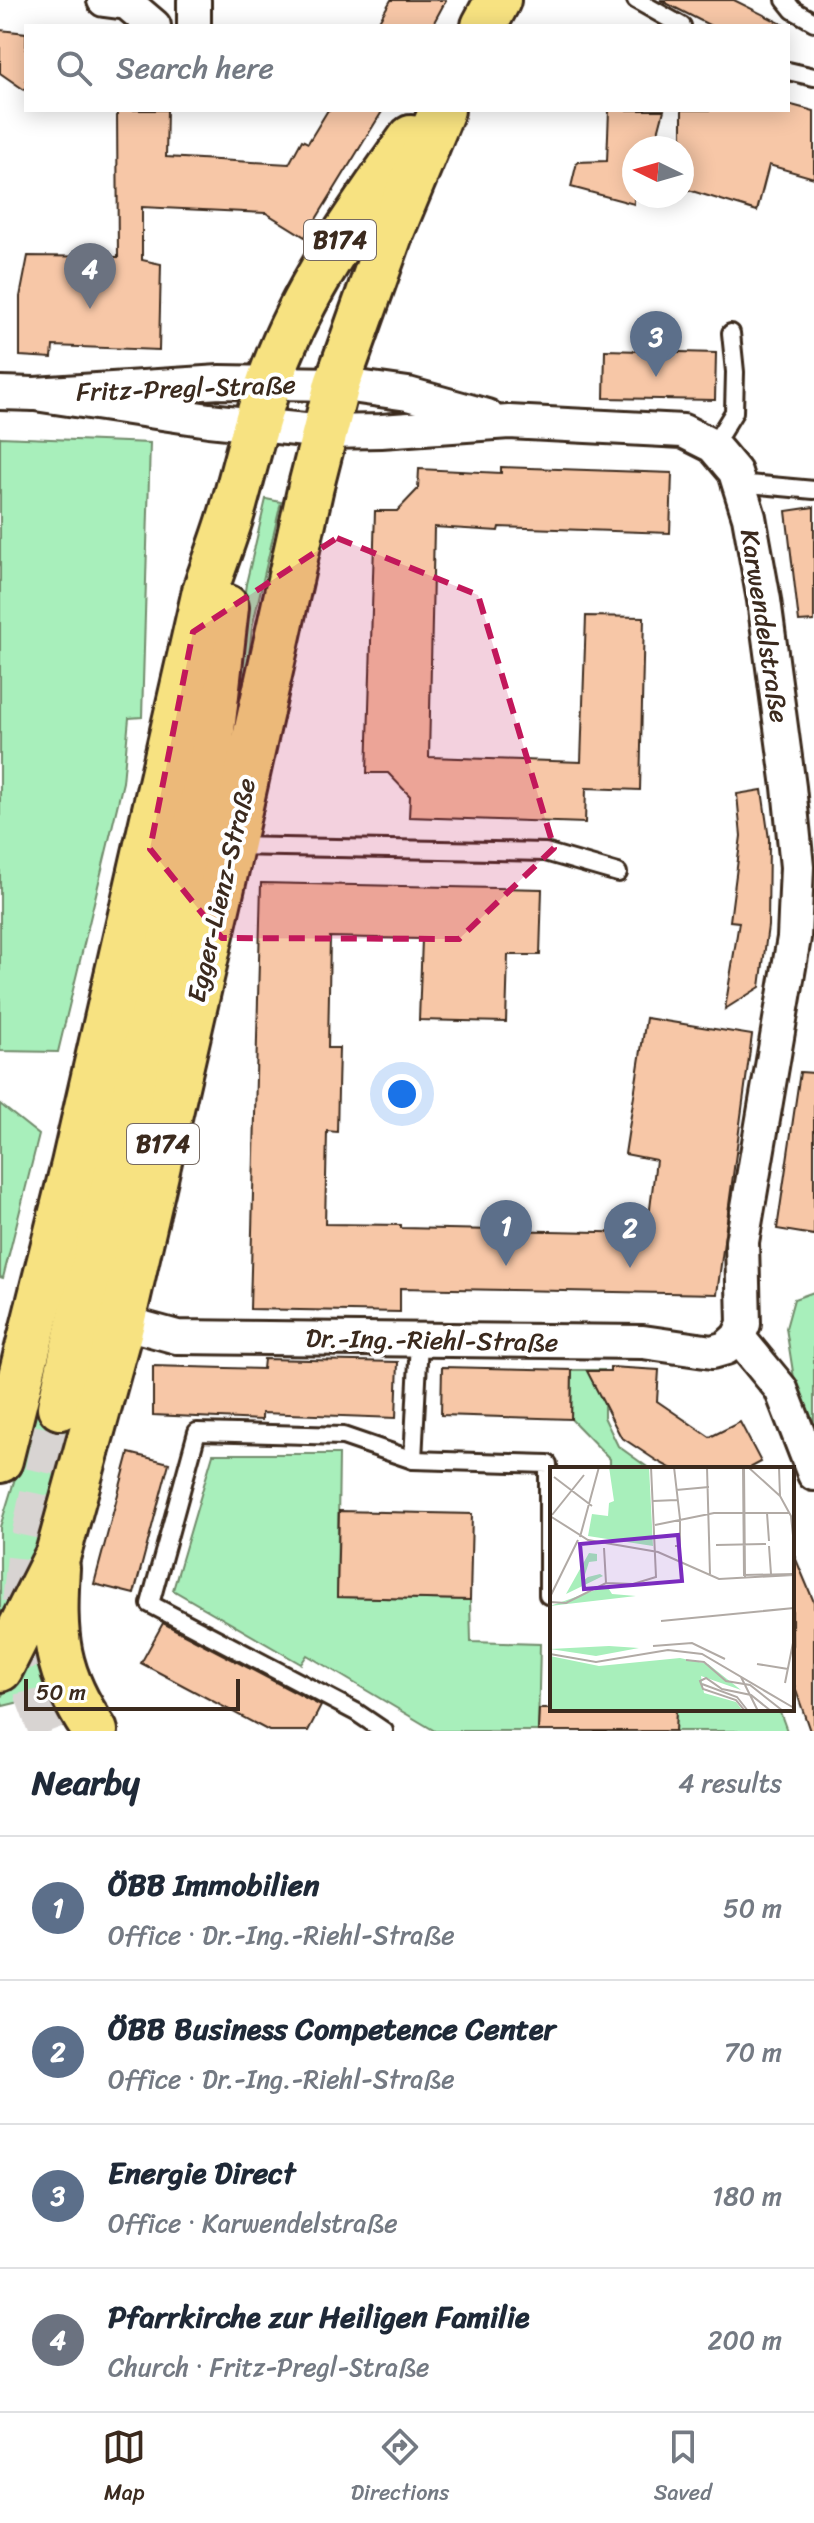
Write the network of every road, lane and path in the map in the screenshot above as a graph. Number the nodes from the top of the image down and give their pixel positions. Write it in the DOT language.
graph roads {
  1 [pos="194,0"];
  2 [pos="498,0"];
  3 [pos="636,0"];
  4 [pos="785,0"];
  5 [pos="121,1"];
  6 [pos="814,22"];
  7 [pos="151,24"];
  8 [pos="194,24"];
  9 [pos="485,24"];
  10 [pos="678,24"];
  11 [pos="790,71"];
  12 [pos="814,77"];
  13 [pos="429,112"];
  14 [pos="441,112"];
  15 [pos="731,333"];
  16 [pos="270,381"];
  17 [pos="337,384"];
  18 [pos="0,393"];
  19 [pos="35,394"];
  20 [pos="509,422"];
  21 [pos="256,425"];
  22 [pos="324,432"];
  23 [pos="713,446"];
  24 [pos="738,483"];
  25 [pos="814,490"];
  26 [pos="236,500"];
  27 [pos="231,846"];
  28 [pos="618,873"];
  29 [pos="122,1322"];
  30 [pos="738,1337"];
  31 [pos="419,1341"];
  32 [pos="60,1407"];
  33 [pos="0,1460"];
  34 [pos="413,1460"];
  35 [pos="814,1474"];
  36 [pos="58,1554"];
  37 [pos="548,1595"];
  38 [pos="0,1669"];
  39 [pos="95,1731"];
  40 [pos="384,1731"];
  1 -- 8 [label="street"];
  2 -- 9 [label="main road"];
  3 -- 10 [label="lane"];
  4 -- 6 [label="lane"];
  5 -- 7 [label="street"];
  11 -- 12 [label="lane"];
  13 -- 16 [label="main road, Egger-Lienz-Straße / B174"];
  14 -- 17 [label="main road, Egger-Lienz-Straße / B174"];
  15 -- 23 [label="lane"];
  16 -- 17 [label="street, Fritz-Pregl-Straße"];
  16 -- 19 [label="street, Fritz-Pregl-Straße"];
  16 -- 21 [label="main road, Egger-Lienz-Straße / B174"];
  17 -- 20 [label="street"];
  17 -- 22 [label="main road, Egger-Lienz-Straße / B174"];
  18 -- 19 [label="street, Fritz-Pregl-Straße"];
  19 -- 21 [label="street, Fritz-Pregl-Straße"];
  20 -- 22 [label="street"];
  20 -- 23 [label="street"];
  21 -- 22 [label="street, Fritz-Pregl-Straße"];
  21 -- 26 [label="main road, Egger-Lienz-Straße / B174"];
  22 -- 27 [label="main road, Egger-Lienz-Straße / B174"];
  23 -- 24 [label="street, Karwendelstraße"];
  24 -- 25 [label="lane"];
  24 -- 30 [label="street, Karwendelstraße"];
  26 -- 32 [label="main road, Egger-Lienz-Straße"];
  26 -- 33 [label="main road, Egger-Lienz-Straße / B174"];
  27 -- 28 [label="lane"];
  27 -- 29 [label="main road, Egger-Lienz-Straße / B174"];
  29 -- 31 [label="street, Dr.-Ing.-Riehl-Straße"];
  29 -- 36 [label="main road, Egger-Lienz-Straße / B174"];
  30 -- 31 [label="street, Dr.-Ing.-Riehl-Straße"];
  30 -- 35 [label="street"];
  31 -- 34 [label="lane"];
  34 -- 37 [label="lane"];
  34 -- 40 [label="lane"];
  36 -- 38 [label="main road, Egger-Lienz-Straße / B174"];
  36 -- 39 [label="main road"];
}
